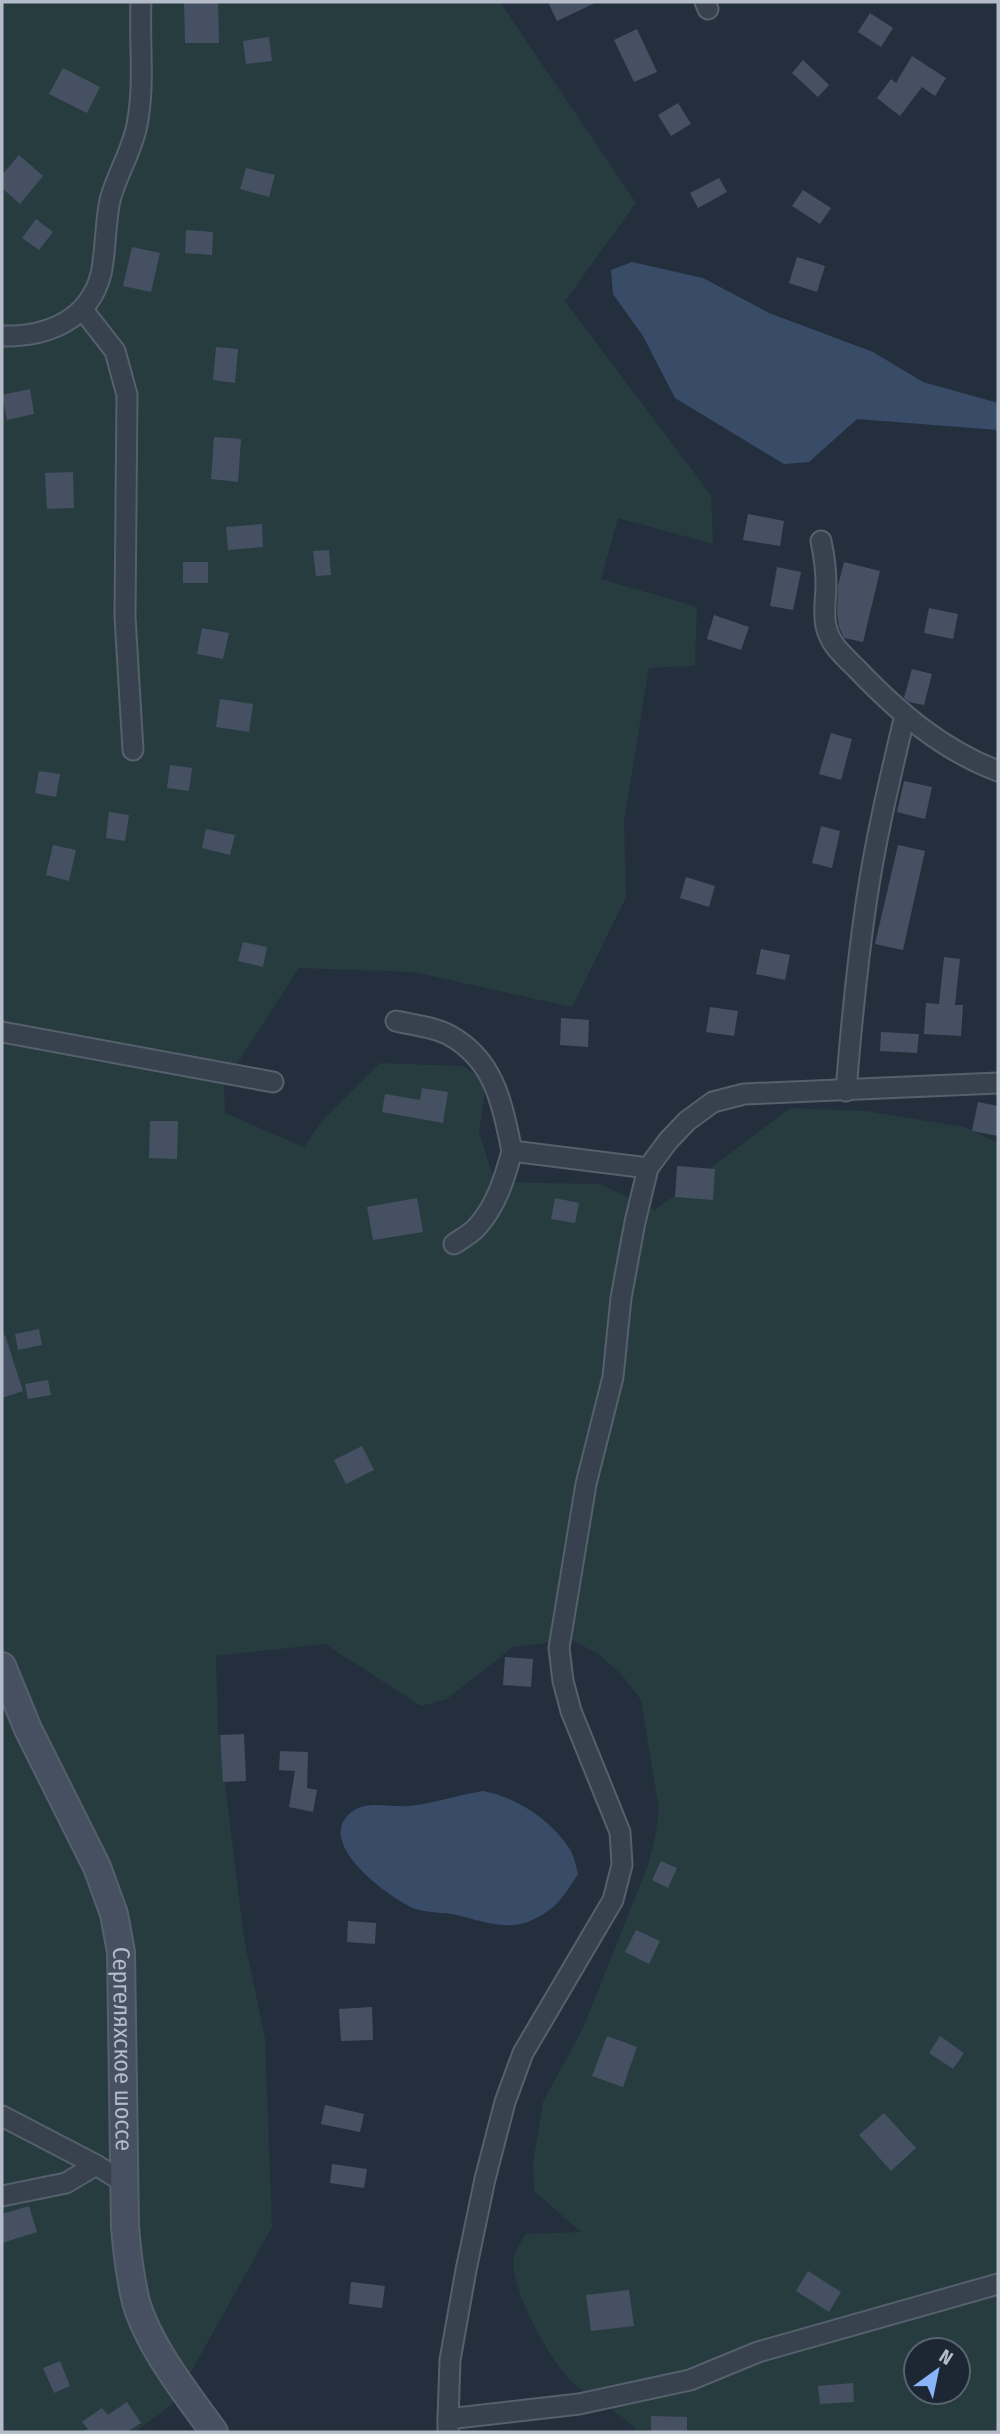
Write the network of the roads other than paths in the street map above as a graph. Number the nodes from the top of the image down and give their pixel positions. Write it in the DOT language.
graph roads {
  1 [pos="141,2"];
  2 [pos="83,310"];
  3 [pos="2,336"];
  4 [pos="821,541"];
  5 [pos="905,715"];
  6 [pos="133,750"];
  7 [pos="998,771"];
  8 [pos="396,1020"];
  9 [pos="2,1032"];
  10 [pos="273,1082"];
  11 [pos="998,1083"];
  12 [pos="846,1091"];
  13 [pos="512,1151"];
  14 [pos="648,1168"];
  15 [pos="454,1244"];
  16 [pos="2,1666"];
  17 [pos="2,2116"];
  18 [pos="96,2165"];
  19 [pos="125,2183"];
  20 [pos="2,2196"];
  21 [pos="998,2284"];
  22 [pos="448,2426"];
  23 [pos="214,2432"];
  1 -- 2 [label="street"];
  2 -- 3 [label="street"];
  2 -- 6 [label="street"];
  4 -- 5 [label="street"];
  5 -- 7 [label="street"];
  5 -- 12 [label="street"];
  8 -- 13 [label="street"];
  9 -- 10 [label="street"];
  11 -- 12 [label="street"];
  12 -- 14 [label="street"];
  13 -- 14 [label="street"];
  13 -- 15 [label="street"];
  14 -- 22 [label="street"];
  16 -- 19 [label="main road, Сергеляхское шоссе"];
  17 -- 18 [label="street"];
  18 -- 19 [label="street"];
  18 -- 20 [label="street"];
  19 -- 23 [label="main road, Сергеляхское шоссе"];
  21 -- 22 [label="street"];
}
